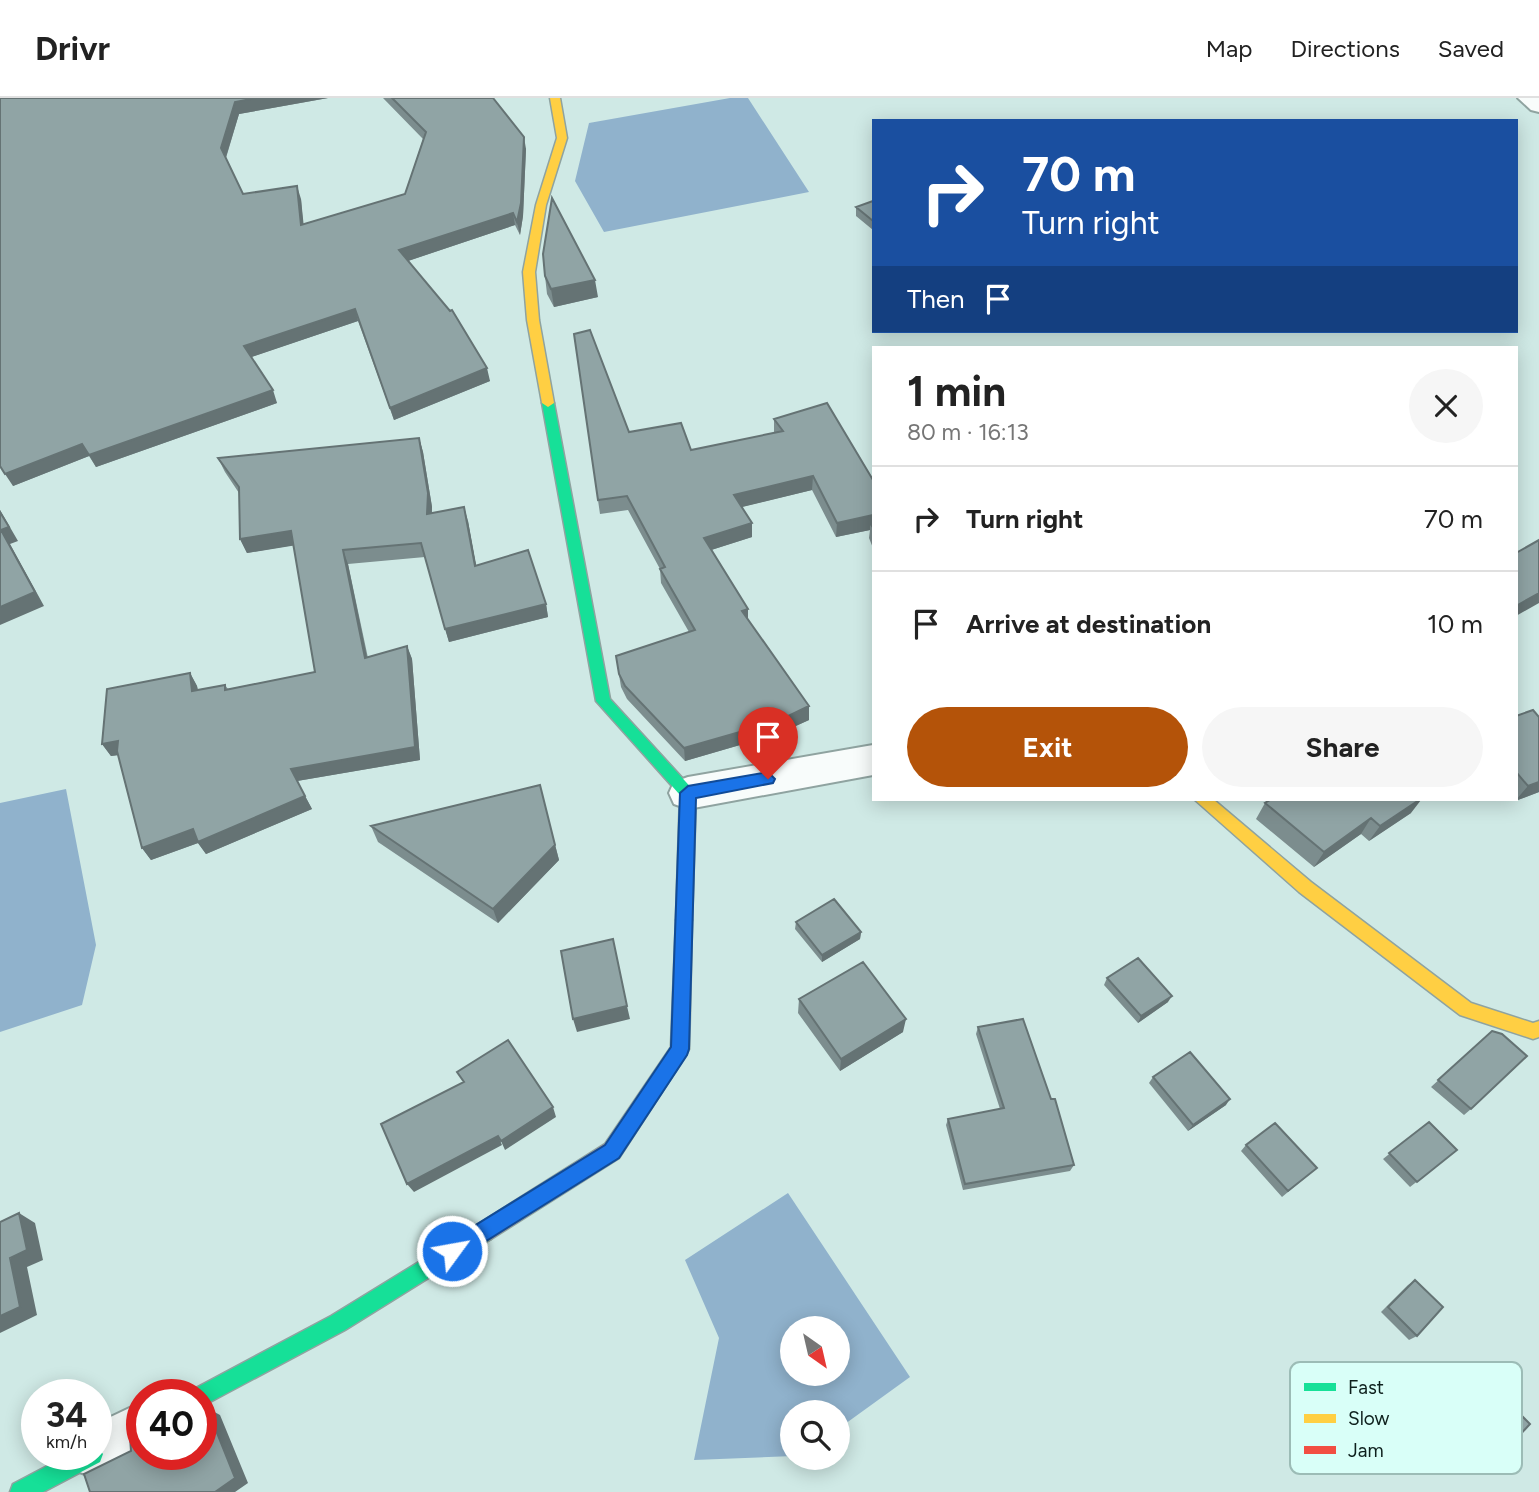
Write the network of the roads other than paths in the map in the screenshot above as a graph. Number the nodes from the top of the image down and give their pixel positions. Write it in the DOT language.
graph roads {
  1 [pos="555,98"];
  2 [pos="1530,98"];
  3 [pos="1539,105"];
  4 [pos="872,760"];
  5 [pos="688,793"];
  6 [pos="1204,801"];
  7 [pos="1539,1029"];
  8 [pos="217,1387"];
  9 [pos="62,1470"];
  10 [pos="21,1492"];
  1 -- 5 [label="street"];
  2 -- 3 [label="street"];
  4 -- 5 [label="street"];
  5 -- 8 [label="street"];
  6 -- 7 [label="street"];
  9 -- 10 [label="street"];
}
